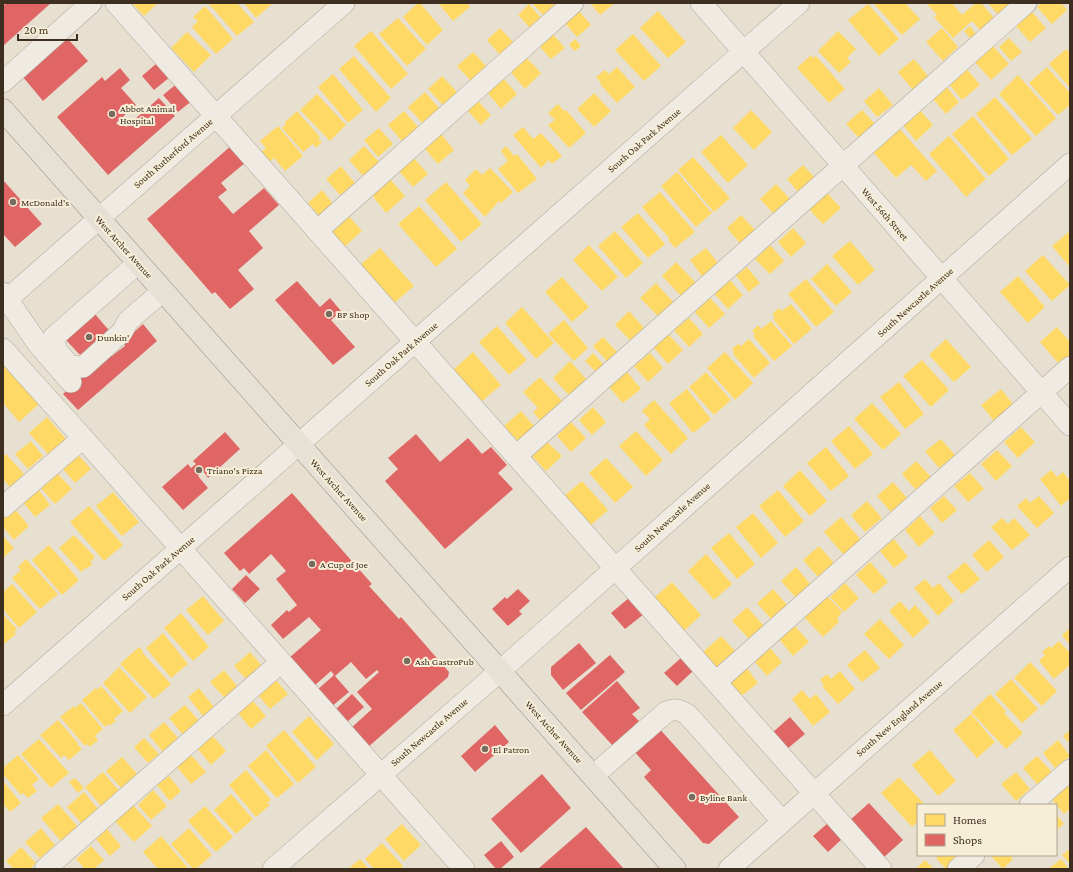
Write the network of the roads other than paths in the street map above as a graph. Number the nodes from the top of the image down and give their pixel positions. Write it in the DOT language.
graph roads {
  1 [pos="92,3"];
  2 [pos="344,3"];
  3 [pos="573,3"];
  4 [pos="701,3"];
  5 [pos="799,3"];
  6 [pos="1026,3"];
  7 [pos="118,4"];
  8 [pos="744,52"];
  9 [pos="3,82"];
  10 [pos="3,110"];
  11 [pos="215,116"];
  12 [pos="1070,164"];
  13 [pos="844,166"];
  14 [pos="99,219"];
  15 [pos="317,231"];
  16 [pos="138,263"];
  17 [pos="942,278"];
  18 [pos="163,291"];
  19 [pos="5,298"];
  20 [pos="98,298"];
  21 [pos="415,342"];
  22 [pos="38,344"];
  23 [pos="3,349"];
  24 [pos="1070,367"];
  25 [pos="71,382"];
  26 [pos="1042,392"];
  27 [pos="1070,425"];
  28 [pos="83,438"];
  29 [pos="299,444"];
  30 [pos="516,456"];
  31 [pos="3,507"];
  32 [pos="180,547"];
  33 [pos="1070,567"];
  34 [pos="616,568"];
  35 [pos="281,662"];
  36 [pos="500,671"];
  37 [pos="716,682"];
  38 [pos="3,705"];
  39 [pos="1070,770"];
  40 [pos="381,774"];
  41 [pos="592,776"];
  42 [pos="814,793"];
  43 [pos="1031,804"];
  44 [pos="782,821"];
  45 [pos="973,856"];
  46 [pos="45,869"];
  47 [pos="273,869"];
  48 [pos="464,869"];
  49 [pos="675,869"];
  50 [pos="729,869"];
  51 [pos="881,869"];
  52 [pos="958,869"];
  1 -- 9 [label="street"];
  2 -- 11 [label="street, South Rutherford Avenue"];
  3 -- 15 [label="street"];
  4 -- 8 [label="street, West 56th Street"];
  5 -- 8 [label="street, South Oak Park Avenue"];
  6 -- 13 [label="street"];
  7 -- 11 [label="street"];
  8 -- 13 [label="street, West 56th Street"];
  8 -- 21 [label="street, South Oak Park Avenue"];
  10 -- 14 [label="main road, West Archer Avenue"];
  11 -- 14 [label="street, South Rutherford Avenue"];
  11 -- 15 [label="street"];
  12 -- 17 [label="street, South Newcastle Avenue"];
  13 -- 17 [label="street, West 56th Street"];
  13 -- 30 [label="street"];
  14 -- 16 [label="main road, West Archer Avenue"];
  14 -- 19 [label="street, South Rutherford Avenue"];
  15 -- 21 [label="street"];
  16 -- 18 [label="main road, West Archer Avenue"];
  16 -- 20 [label="street"];
  17 -- 26 [label="street, West 56th Street"];
  17 -- 34 [label="street, South Newcastle Avenue"];
  18 -- 20 [label="street"];
  18 -- 29 [label="main road, West Archer Avenue"];
  19 -- 22 [label="street"];
  20 -- 22 [label="street"];
  21 -- 29 [label="street, South Oak Park Avenue"];
  21 -- 30 [label="street"];
  22 -- 25 [label="street"];
  23 -- 28 [label="street"];
  24 -- 26 [label="street"];
  26 -- 27 [label="street, West 56th Street"];
  26 -- 37 [label="street"];
  28 -- 31 [label="street"];
  28 -- 32 [label="street"];
  29 -- 32 [label="street, South Oak Park Avenue"];
  29 -- 36 [label="main road, West Archer Avenue"];
  30 -- 34 [label="street"];
  32 -- 35 [label="street"];
  32 -- 38 [label="street, South Oak Park Avenue"];
  33 -- 42 [label="street, South New England Avenue"];
  34 -- 36 [label="street, South Newcastle Avenue"];
  34 -- 37 [label="street"];
  35 -- 40 [label="street"];
  35 -- 46 [label="street"];
  36 -- 40 [label="street, South Newcastle Avenue"];
  36 -- 41 [label="main road, West Archer Avenue"];
  37 -- 42 [label="street"];
  39 -- 43 [label="street"];
  40 -- 47 [label="street, South Newcastle Avenue"];
  40 -- 48 [label="street"];
  41 -- 44 [label="street"];
  41 -- 49 [label="main road, West Archer Avenue"];
  42 -- 44 [label="street, South New England Avenue"];
  42 -- 51 [label="street"];
  44 -- 50 [label="street, South New England Avenue"];
  45 -- 52 [label="street"];
}
